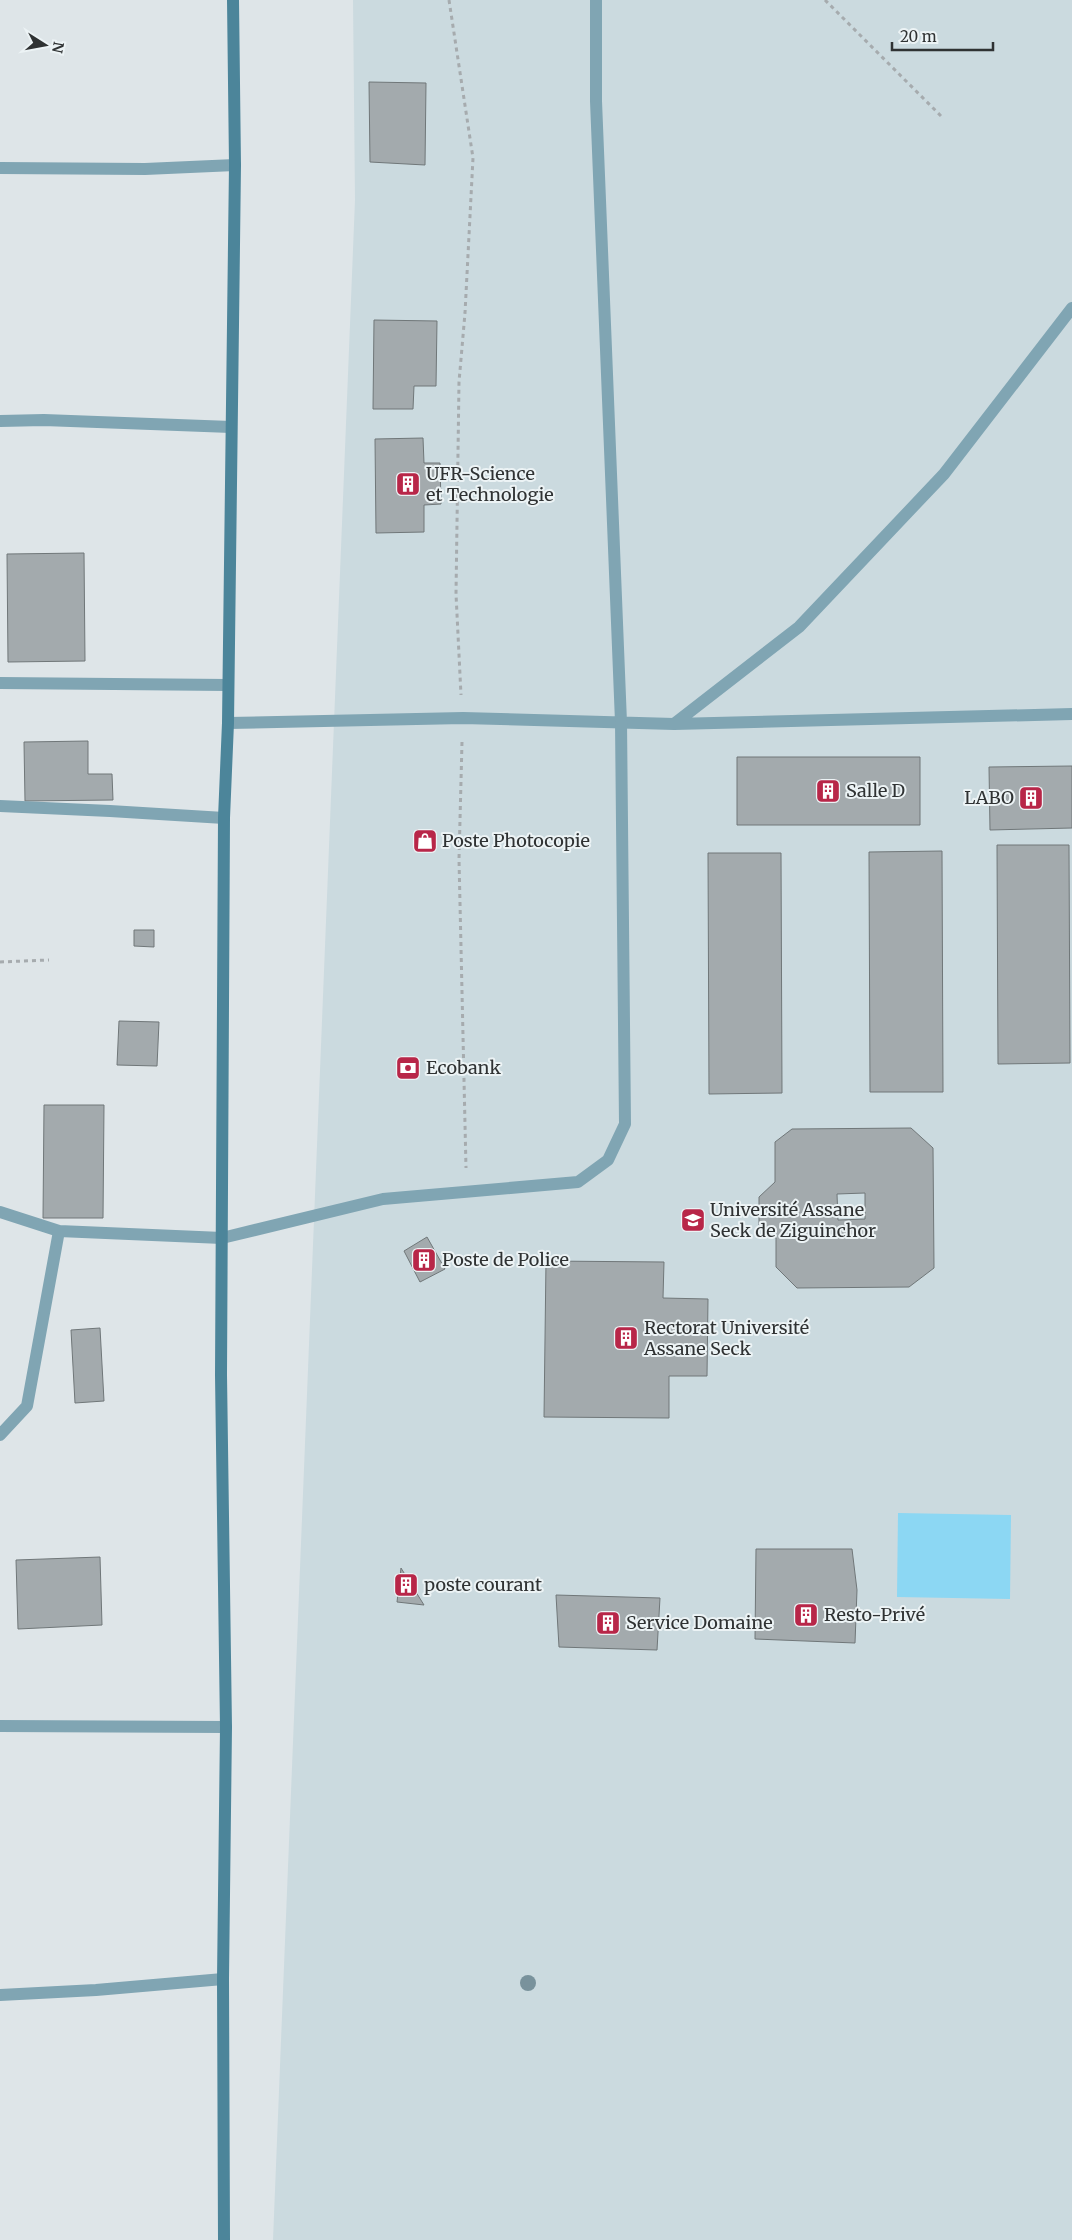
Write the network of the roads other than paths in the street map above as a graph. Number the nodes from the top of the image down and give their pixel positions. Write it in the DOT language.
graph roads {
  1 [pos="233,0"];
  2 [pos="596,0"];
  3 [pos="235,165"];
  4 [pos="0,168"];
  5 [pos="1072,308"];
  6 [pos="0,421"];
  7 [pos="231,427"];
  8 [pos="0,683"];
  9 [pos="228,685"];
  10 [pos="1072,714"];
  11 [pos="621,722"];
  12 [pos="228,723"];
  13 [pos="674,724"];
  14 [pos="0,806"];
  15 [pos="224,818"];
  16 [pos="0,1212"];
  17 [pos="58,1231"];
  18 [pos="222,1238"];
  19 [pos="0,1434"];
  20 [pos="0,1726"];
  21 [pos="226,1727"];
  22 [pos="223,1979"];
  23 [pos="0,1995"];
  24 [pos="224,2240"];
  1 -- 3 [label="street"];
  2 -- 11 [label="street"];
  3 -- 4 [label="street"];
  3 -- 7 [label="street"];
  5 -- 13 [label="street"];
  6 -- 7 [label="street"];
  7 -- 9 [label="street"];
  8 -- 9 [label="street"];
  9 -- 12 [label="street"];
  10 -- 13 [label="street"];
  11 -- 12 [label="street"];
  11 -- 13 [label="street"];
  11 -- 18 [label="street"];
  12 -- 15 [label="street"];
  14 -- 15 [label="street"];
  15 -- 18 [label="street"];
  16 -- 17 [label="street"];
  17 -- 18 [label="street"];
  17 -- 19 [label="street"];
  18 -- 21 [label="street"];
  20 -- 21 [label="street"];
  21 -- 22 [label="street"];
  22 -- 23 [label="street"];
  22 -- 24 [label="street"];
}
